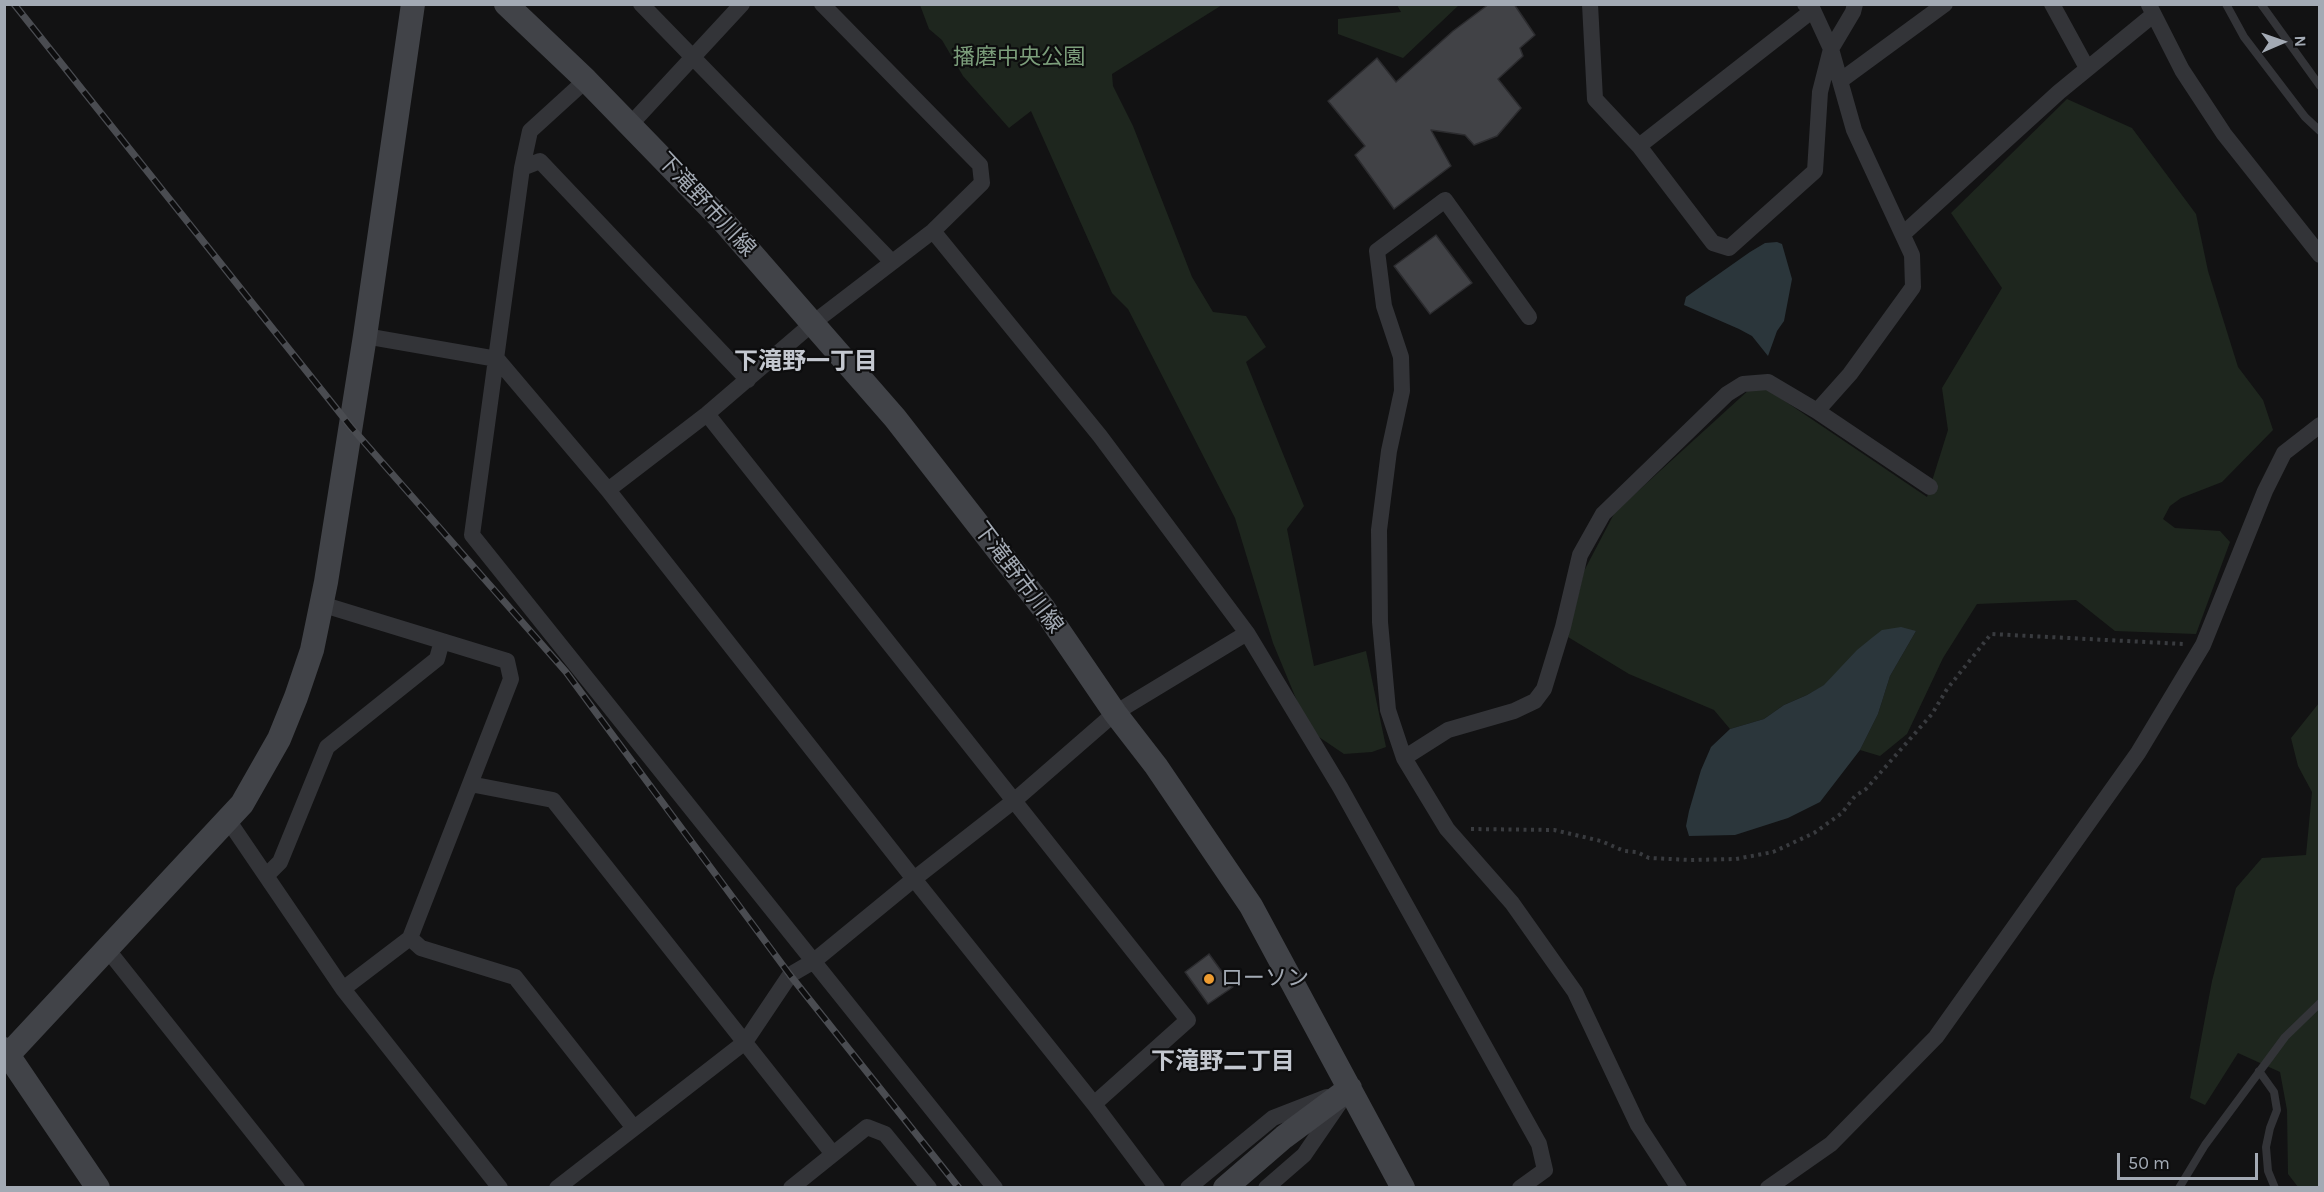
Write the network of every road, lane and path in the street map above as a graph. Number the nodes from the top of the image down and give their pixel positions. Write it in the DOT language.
graph roads {
  1 [pos="413,4"];
  2 [pos="506,4"];
  3 [pos="640,4"];
  4 [pos="742,4"];
  5 [pos="822,4"];
  6 [pos="1590,4"];
  7 [pos="1855,4"];
  8 [pos="1945,4"];
  9 [pos="2052,4"];
  10 [pos="2226,4"];
  11 [pos="2261,4"];
  12 [pos="1809,8"];
  13 [pos="2151,10"];
  14 [pos="1831,49"];
  15 [pos="692,58"];
  16 [pos="2087,68"];
  17 [pos="586,80"];
  18 [pos="1840,81"];
  19 [pos="2319,86"];
  20 [pos="630,125"];
  21 [pos="2319,131"];
  22 [pos="1639,146"];
  23 [pos="522,168"];
  24 [pos="933,231"];
  25 [pos="1903,234"];
  26 [pos="2319,255"];
  27 [pos="892,262"];
  28 [pos="1528,316"];
  29 [pos="813,323"];
  30 [pos="365,336"];
  31 [pos="496,359"];
  32 [pos="747,380"];
  33 [pos="1817,411"];
  34 [pos="707,414"];
  35 [pos="2319,425"];
  36 [pos="1930,487"];
  37 [pos="608,490"];
  38 [pos="321,604"];
  39 [pos="1247,633"];
  40 [pos="442,641"];
  41 [pos="2203,645"];
  42 [pos="1115,713"];
  43 [pos="1404,758"];
  44 [pos="470,784"];
  45 [pos="1015,800"];
  46 [pos="228,820"];
  47 [pos="1447,829"];
  48 [pos="266,876"];
  49 [pos="914,879"];
  50 [pos="410,938"];
  51 [pos="107,950"];
  52 [pos="814,961"];
  53 [pos="343,989"];
  54 [pos="2319,1003"];
  55 [pos="745,1042"];
  56 [pos="6,1054"];
  57 [pos="2259,1071"];
  58 [pos="1350,1088"];
  59 [pos="1094,1104"];
  60 [pos="634,1128"];
  61 [pos="833,1154"];
  62 [pos="98,1188"];
  63 [pos="297,1188"];
  64 [pos="500,1188"];
  65 [pos="557,1188"];
  66 [pos="791,1188"];
  67 [pos="929,1188"];
  68 [pos="995,1188"];
  69 [pos="1157,1188"];
  70 [pos="1188,1188"];
  71 [pos="1225,1188"];
  72 [pos="1266,1188"];
  73 [pos="1403,1188"];
  74 [pos="1520,1188"];
  75 [pos="1678,1188"];
  76 [pos="1768,1188"];
  77 [pos="2179,1188"];
  78 [pos="2275,1188"];
  1 -- 30 [label="main road"];
  2 -- 17 [label="main road, 下滝野市川線"];
  3 -- 15 [label="street"];
  4 -- 15 [label="street"];
  5 -- 24 [label="street"];
  6 -- 22 [label="street"];
  7 -- 14 [label="street"];
  8 -- 18 [label="street"];
  9 -- 16 [label="street"];
  10 -- 21 [label="lane"];
  11 -- 19 [label="lane"];
  12 -- 14 [label="street"];
  12 -- 22 [label="street"];
  13 -- 16 [label="street"];
  13 -- 26 [label="street"];
  14 -- 18 [label="street"];
  14 -- 22 [label="street"];
  15 -- 20 [label="street"];
  15 -- 27 [label="street"];
  16 -- 25 [label="street"];
  17 -- 20 [label="main road, 下滝野市川線"];
  17 -- 23 [label="street"];
  18 -- 25 [label="street"];
  20 -- 29 [label="main road, 下滝野市川線"];
  23 -- 31 [label="street"];
  23 -- 32 [label="street"];
  24 -- 27 [label="street"];
  24 -- 39 [label="street"];
  25 -- 33 [label="street"];
  27 -- 29 [label="street"];
  28 -- 43 [label="street"];
  29 -- 32 [label="street"];
  29 -- 42 [label="main road, 下滝野市川線"];
  30 -- 31 [label="street"];
  30 -- 38 [label="main road"];
  31 -- 37 [label="street"];
  31 -- 52 [label="street"];
  32 -- 34 [label="street"];
  33 -- 36 [label="street"];
  33 -- 43 [label="street"];
  34 -- 37 [label="street"];
  34 -- 45 [label="street"];
  35 -- 41 [label="street"];
  37 -- 49 [label="street"];
  38 -- 40 [label="street"];
  38 -- 46 [label="main road"];
  39 -- 42 [label="street"];
  39 -- 74 [label="street"];
  40 -- 44 [label="street"];
  40 -- 48 [label="street"];
  41 -- 47 [label="path"];
  41 -- 76 [label="street"];
  42 -- 45 [label="street"];
  42 -- 58 [label="main road, 下滝野市川線"];
  43 -- 47 [label="street"];
  44 -- 50 [label="street"];
  44 -- 55 [label="street"];
  45 -- 49 [label="street"];
  45 -- 59 [label="street"];
  46 -- 48 [label="street"];
  46 -- 51 [label="main road"];
  47 -- 75 [label="street"];
  48 -- 53 [label="street"];
  49 -- 52 [label="street"];
  49 -- 59 [label="street"];
  50 -- 53 [label="street"];
  50 -- 60 [label="street"];
  51 -- 56 [label="main road"];
  51 -- 63 [label="street"];
  52 -- 55 [label="street"];
  52 -- 68 [label="street"];
  53 -- 64 [label="street"];
  54 -- 57 [label="lane"];
  55 -- 60 [label="street"];
  55 -- 61 [label="street"];
  56 -- 62 [label="main road"];
  57 -- 77 [label="lane"];
  57 -- 78 [label="lane"];
  58 -- 70 [label="street"];
  58 -- 71 [label="main road"];
  58 -- 72 [label="street"];
  58 -- 73 [label="main road, 下滝野市川線"];
  59 -- 69 [label="street"];
  60 -- 65 [label="street"];
  61 -- 66 [label="street"];
  61 -- 67 [label="street"];
}
